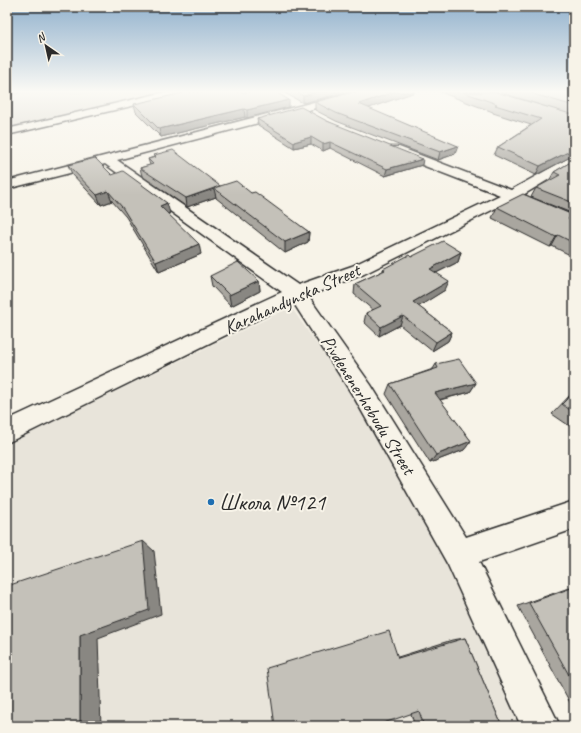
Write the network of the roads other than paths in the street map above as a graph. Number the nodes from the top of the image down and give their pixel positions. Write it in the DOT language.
graph roads {
  1 [pos="32,126"];
  2 [pos="237,126"];
  3 [pos="7,132"];
  4 [pos="382,144"];
  5 [pos="107,159"];
  6 [pos="574,159"];
  7 [pos="7,185"];
  8 [pos="512,195"];
  9 [pos="574,222"];
  10 [pos="296,294"];
  11 [pos="7,432"];
  12 [pos="574,515"];
  13 [pos="459,554"];
  14 [pos="541,726"];
  1 -- 3 [label="street"];
  2 -- 5 [label="street"];
  4 -- 8 [label="street"];
  5 -- 7 [label="street"];
  5 -- 10 [label="street, Pivdenenerhobudu Street"];
  6 -- 8 [label="street, Karahandynska Street"];
  8 -- 9 [label="street"];
  8 -- 10 [label="street, Karahandynska Street"];
  10 -- 11 [label="street, Karahandynska Street"];
  10 -- 13 [label="street, Pivdenenerhobudu Street"];
  12 -- 13 [label="street"];
  13 -- 14 [label="street, Pivdenenerhobudu Street"];
}
